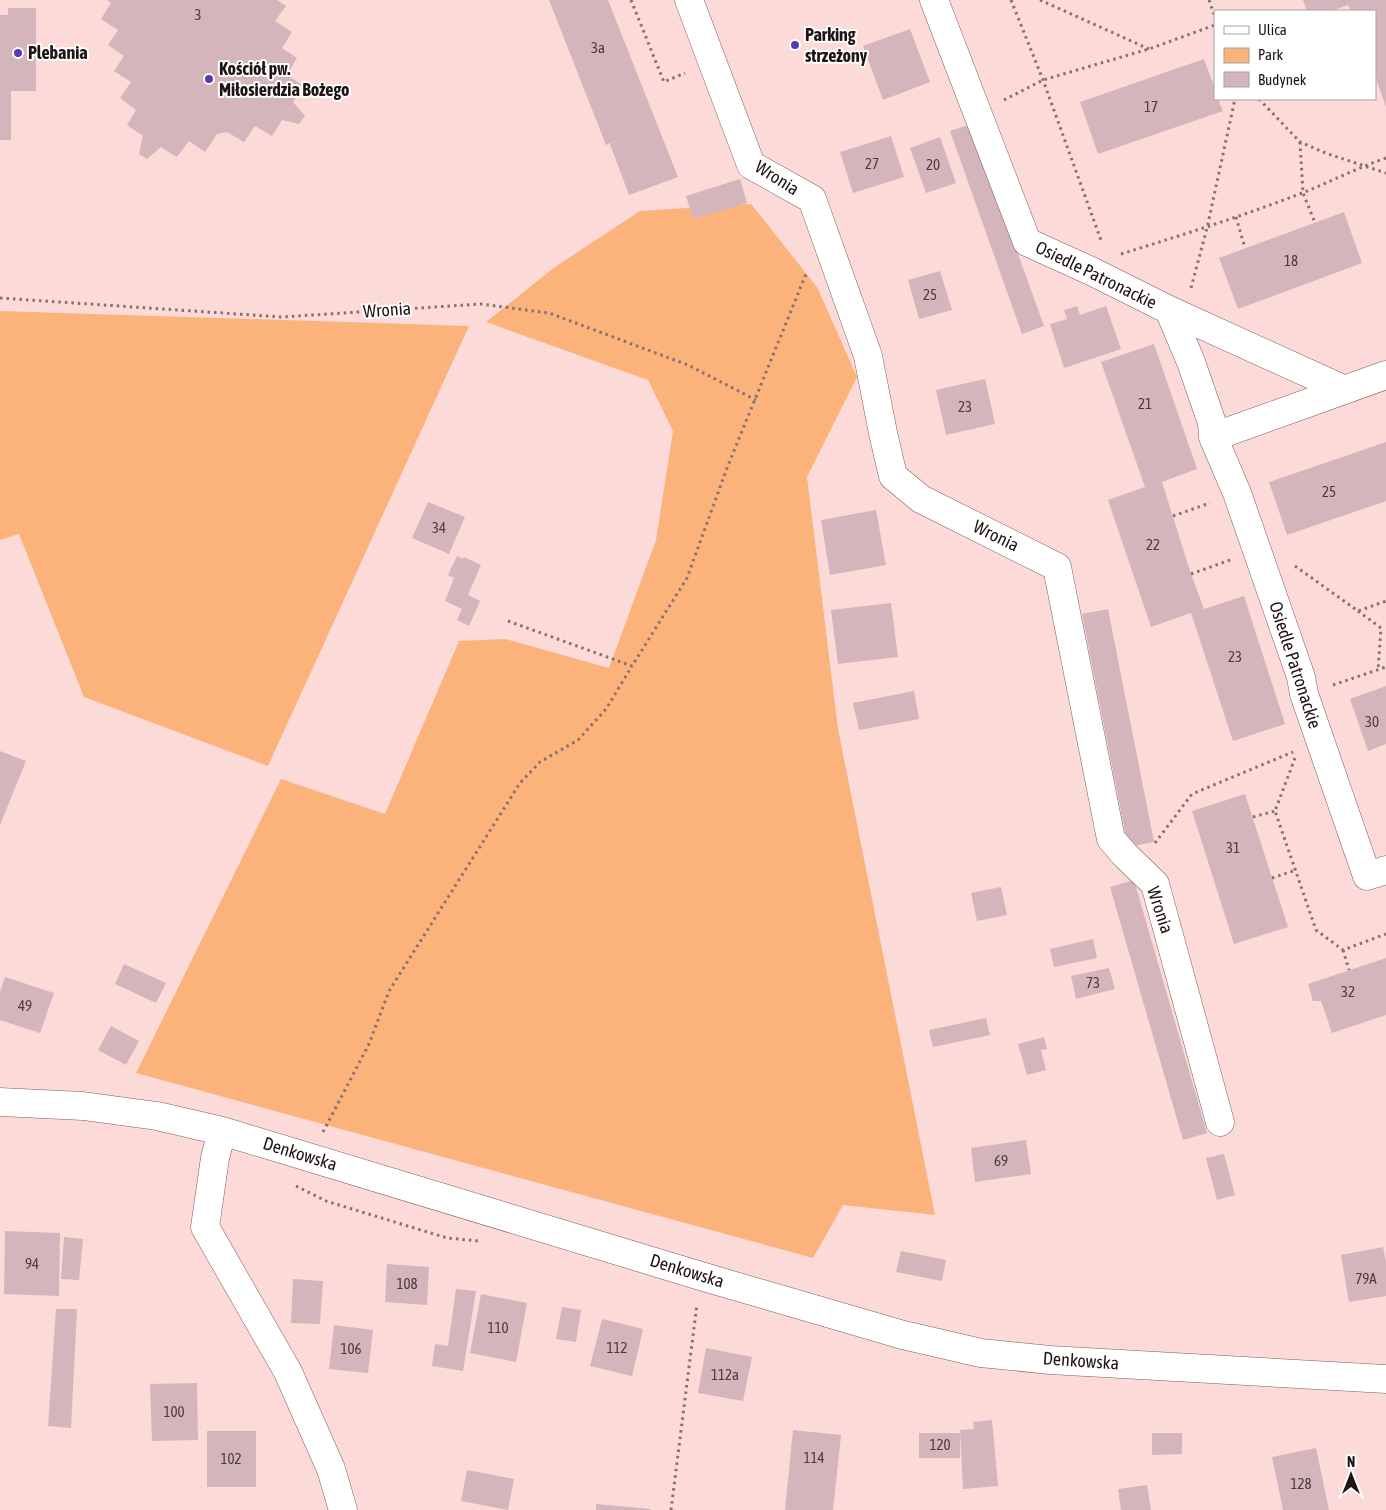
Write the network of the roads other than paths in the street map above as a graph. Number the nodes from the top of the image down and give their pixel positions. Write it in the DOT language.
graph roads {
  1 [pos="689,0"];
  2 [pos="934,0"];
  3 [pos="1176,314"];
  4 [pos="1386,375"];
  5 [pos="1345,390"];
  6 [pos="1213,437"];
  7 [pos="1386,870"];
  8 [pos="0,1102"];
  9 [pos="1220,1122"];
  10 [pos="222,1131"];
  11 [pos="1386,1379"];
  12 [pos="343,1510"];
  1 -- 9 [label="street, Wronia"];
  2 -- 3 [label="street, Osiedle Patronackie"];
  3 -- 5 [label="street"];
  3 -- 6 [label="street, Osiedle Patronackie"];
  4 -- 5 [label="street"];
  5 -- 6 [label="street"];
  6 -- 7 [label="street, Osiedle Patronackie"];
  8 -- 10 [label="street, Denkowska"];
  10 -- 11 [label="street, Denkowska"];
  10 -- 12 [label="street"];
}
